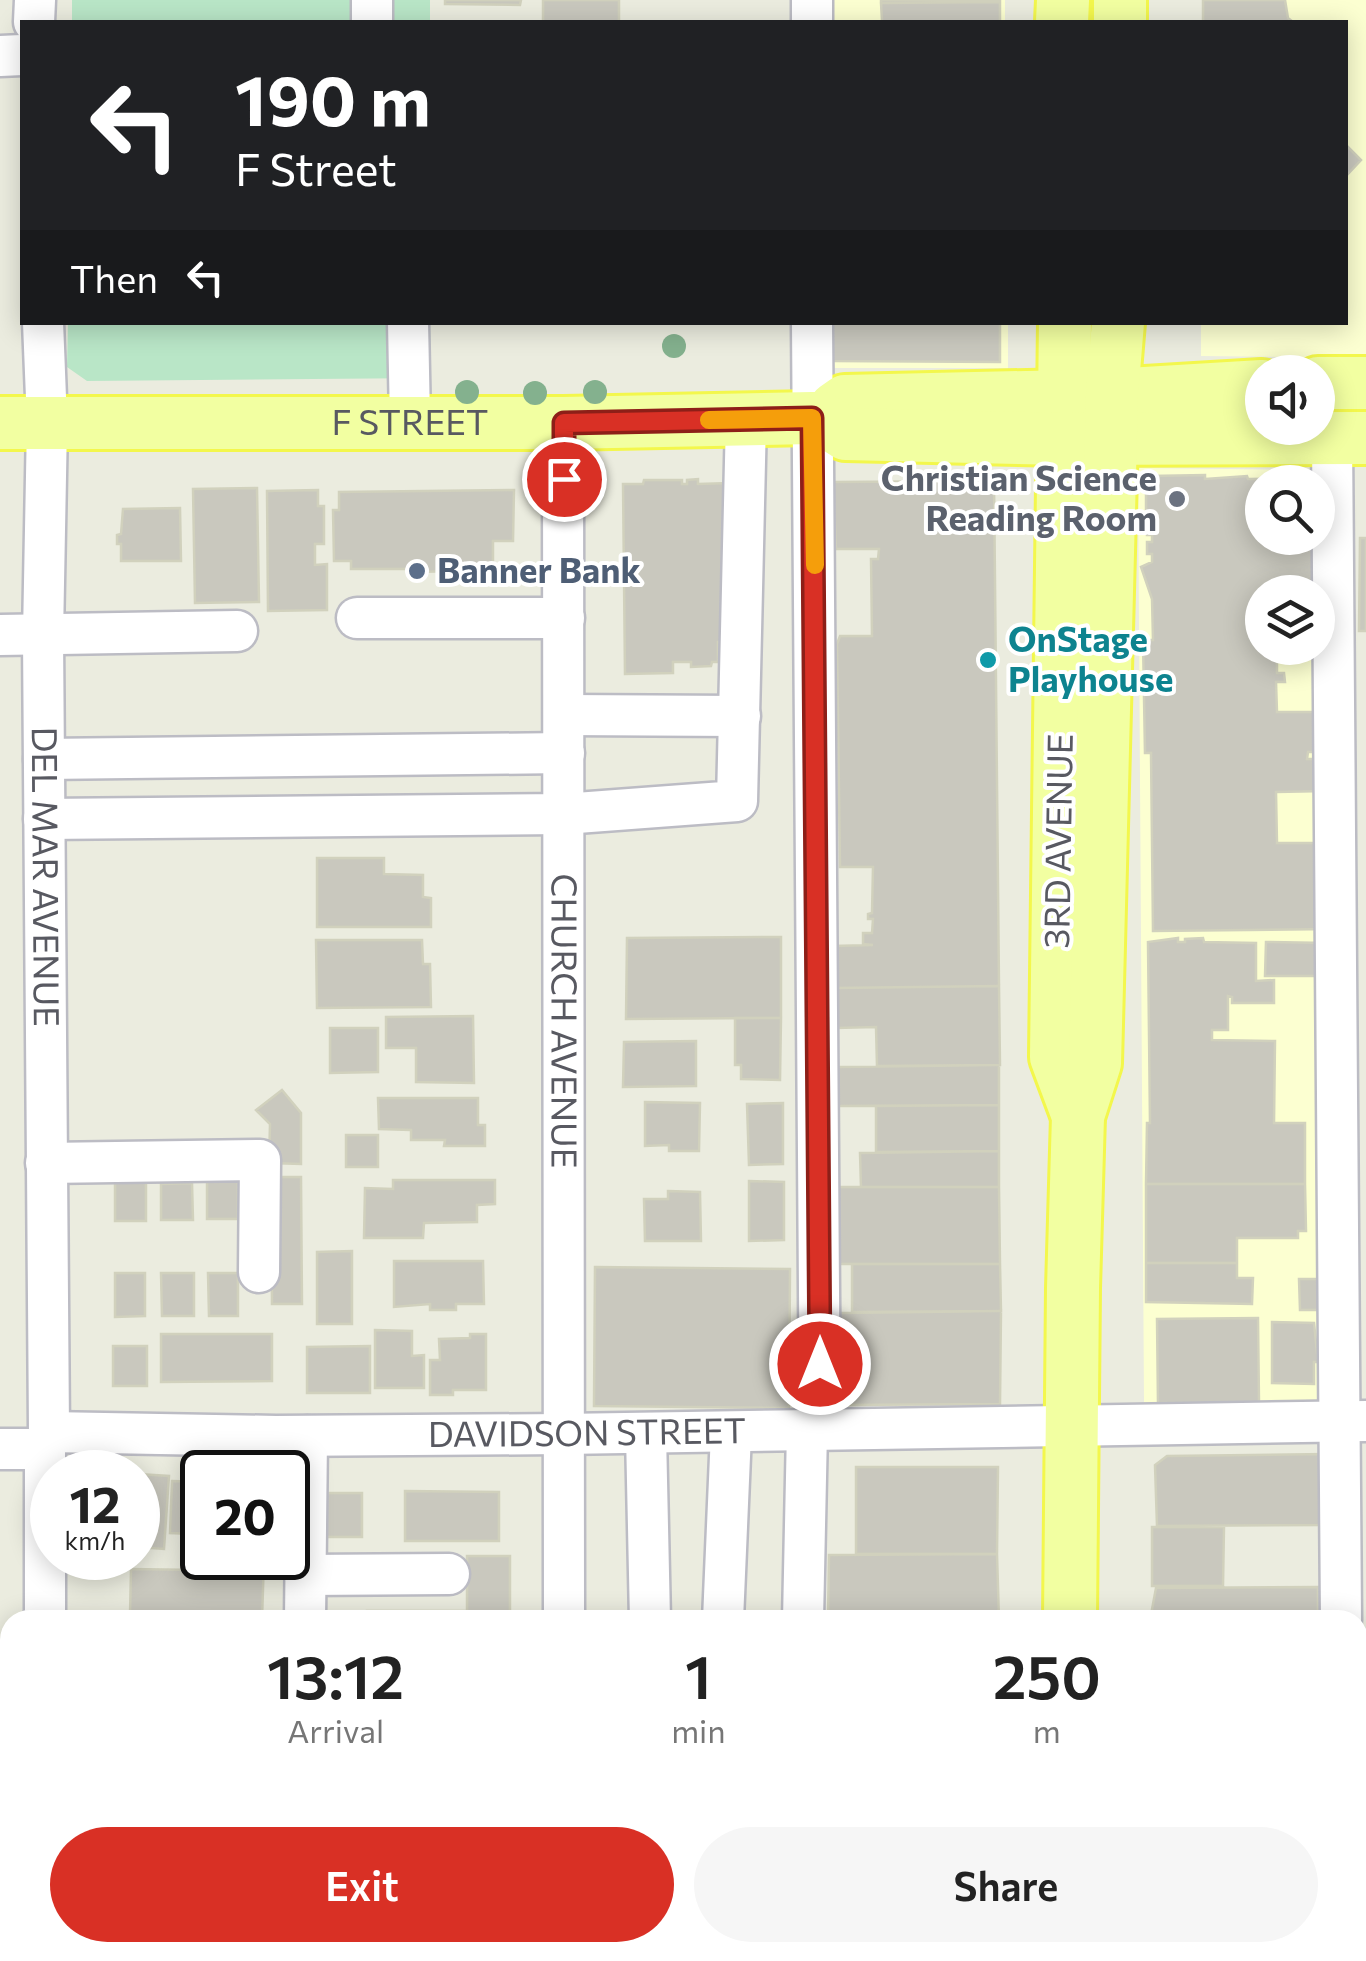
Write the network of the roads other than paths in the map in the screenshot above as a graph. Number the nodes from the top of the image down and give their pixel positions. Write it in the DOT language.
graph roads {
  1 [pos="42,325"];
  2 [pos="408,325"];
  3 [pos="812,325"];
  4 [pos="1066,325"];
  5 [pos="1117,325"];
  6 [pos="1335,383"];
  7 [pos="1366,383"];
  8 [pos="1245,389"];
  9 [pos="1089,416"];
  10 [pos="817,418"];
  11 [pos="746,420"];
  12 [pos="410,421"];
  13 [pos="24,423"];
  14 [pos="564,423"];
  15 [pos="1349,438"];
  16 [pos="357,618"];
  17 [pos="564,618"];
  18 [pos="238,630"];
  19 [pos="0,635"];
  20 [pos="43,636"];
  21 [pos="740,716"];
  22 [pos="564,734"];
  23 [pos="44,760"];
  24 [pos="564,814"];
  25 [pos="44,819"];
  26 [pos="46,1164"];
  27 [pos="260,1272"];
  28 [pos="1353,1421"];
  29 [pos="1072,1427"];
  30 [pos="813,1430"];
  31 [pos="731,1432"];
  32 [pos="563,1434"];
  33 [pos="646,1434"];
  34 [pos="307,1436"];
  35 [pos="47,1440"];
  36 [pos="0,1449"];
  37 [pos="307,1450"];
  38 [pos="449,1574"];
  39 [pos="310,1575"];
  40 [pos="305,1580"];
  41 [pos="45,1610"];
  42 [pos="305,1610"];
  43 [pos="564,1610"];
  44 [pos="650,1610"];
  45 [pos="723,1610"];
  46 [pos="804,1610"];
  47 [pos="1070,1610"];
  48 [pos="1342,1610"];
  1 -- 13 [label="street, DEL MAR AVENUE"];
  2 -- 12 [label="street"];
  3 -- 10 [label="street"];
  4 -- 9 [label="main road, 3RD AVENUE"];
  5 -- 9 [label="main road, 3RD AVENUE"];
  6 -- 7 [label="main road"];
  8 -- 9 [label="main road, F STREET"];
  9 -- 10 [label="main road, F STREET"];
  9 -- 15 [label="main road, F STREET"];
  9 -- 29 [label="main road, 3RD AVENUE"];
  10 -- 11 [label="main road, F STREET"];
  10 -- 30 [label="street"];
  11 -- 14 [label="main road, F STREET"];
  11 -- 21 [label="street"];
  12 -- 13 [label="main road, F STREET"];
  12 -- 14 [label="main road, F STREET"];
  13 -- 20 [label="street, DEL MAR AVENUE"];
  14 -- 17 [label="street, CHURCH AVENUE"];
  15 -- 28 [label="street"];
  16 -- 17 [label="street"];
  17 -- 22 [label="street, CHURCH AVENUE"];
  18 -- 20 [label="street"];
  19 -- 20 [label="street"];
  20 -- 23 [label="street, DEL MAR AVENUE"];
  21 -- 22 [label="street"];
  21 -- 24 [label="street"];
  22 -- 23 [label="street"];
  22 -- 24 [label="street, CHURCH AVENUE"];
  23 -- 25 [label="street, DEL MAR AVENUE"];
  24 -- 25 [label="street"];
  24 -- 32 [label="street, CHURCH AVENUE"];
  25 -- 26 [label="street, DEL MAR AVENUE"];
  26 -- 27 [label="street"];
  26 -- 35 [label="street, DEL MAR AVENUE"];
  28 -- 29 [label="street, DAVIDSON STREET"];
  28 -- 48 [label="street"];
  29 -- 30 [label="street, DAVIDSON STREET"];
  29 -- 47 [label="main road, 3RD AVENUE"];
  30 -- 31 [label="street, DAVIDSON STREET"];
  30 -- 46 [label="street"];
  31 -- 33 [label="street, DAVIDSON STREET"];
  31 -- 45 [label="street"];
  32 -- 33 [label="street, DAVIDSON STREET"];
  32 -- 34 [label="street, DAVIDSON STREET"];
  32 -- 43 [label="street, CHURCH AVENUE"];
  33 -- 44 [label="street"];
  34 -- 35 [label="street, DAVIDSON STREET"];
  34 -- 37 [label="street"];
  35 -- 36 [label="street, DAVIDSON STREET"];
  35 -- 41 [label="street, DEL MAR AVENUE"];
  38 -- 39 [label="street"];
  40 -- 42 [label="street"];
}
